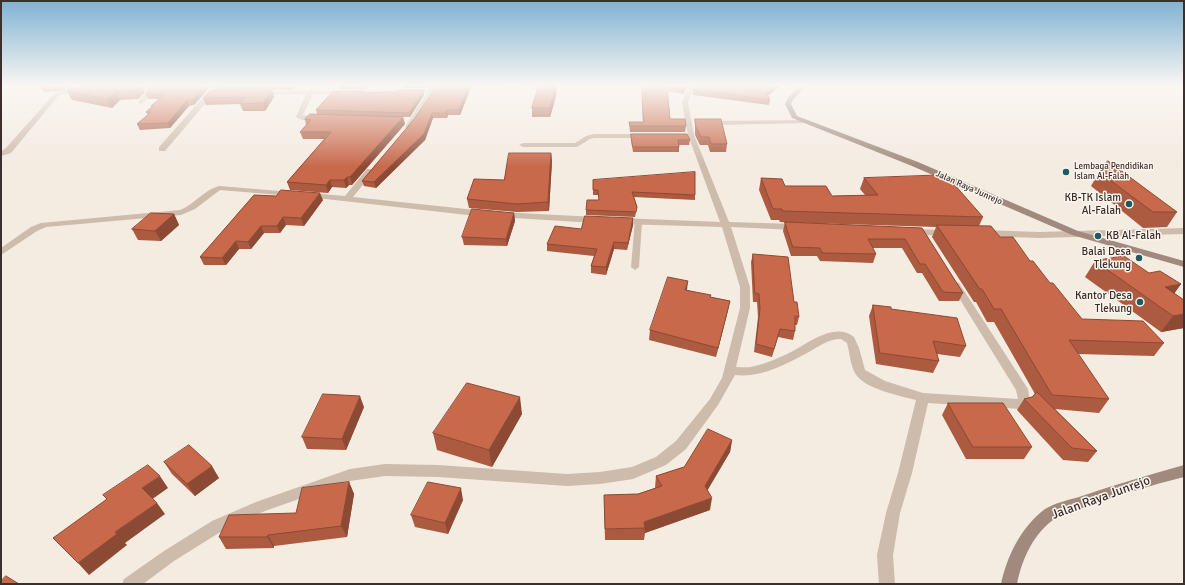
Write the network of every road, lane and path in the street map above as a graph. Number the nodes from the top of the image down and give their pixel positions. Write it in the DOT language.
graph roads {
  1 [pos="41,112"];
  2 [pos="195,112"];
  3 [pos="301,112"];
  4 [pos="416,112"];
  5 [pos="687,112"];
  6 [pos="791,112"];
  7 [pos="327,119"];
  8 [pos="805,122"];
  9 [pos="703,123"];
  10 [pos="403,133"];
  11 [pos="654,135"];
  12 [pos="523,145"];
  13 [pos="162,149"];
  14 [pos="1,154"];
  15 [pos="378,163"];
  16 [pos="347,198"];
  17 [pos="638,222"];
  18 [pos="726,225"];
  19 [pos="806,227"];
  20 [pos="901,231"];
  21 [pos="1184,231"];
  22 [pos="922,232"];
  23 [pos="952,233"];
  24 [pos="973,233"];
  25 [pos="1075,233"];
  26 [pos="930,244"];
  27 [pos="1,252"];
  28 [pos="1184,264"];
  29 [pos="635,267"];
  30 [pos="950,274"];
  31 [pos="730,370"];
  32 [pos="923,398"];
  33 [pos="1184,471"];
  34 [pos="130,584"];
  35 [pos="887,584"];
  36 [pos="1009,584"];
  1 -- 14 [label="street"];
  2 -- 13 [label="street"];
  3 -- 7 [label="street"];
  4 -- 10 [label="street"];
  5 -- 18 [label="street"];
  6 -- 8 [label="street, Jalan Raya Junrejo"];
  8 -- 9 [label="street"];
  8 -- 25 [label="street, Jalan Raya Junrejo"];
  11 -- 12 [label="street"];
  15 -- 16 [label="street"];
  16 -- 17 [label="street"];
  16 -- 27 [label="street"];
  17 -- 18 [label="street"];
  17 -- 29 [label="lane"];
  18 -- 19 [label="street"];
  18 -- 31 [label="street"];
  20 -- 22 [label="street"];
  21 -- 25 [label="street"];
  22 -- 23 [label="street"];
  22 -- 26 [label="street"];
  24 -- 25 [label="street"];
  25 -- 28 [label="street, Jalan Raya Junrejo"];
  30 -- 32 [label="street"];
  31 -- 32 [label="street"];
  31 -- 34 [label="street"];
  32 -- 35 [label="street"];
  33 -- 36 [label="street, Jalan Raya Junrejo"];
}
